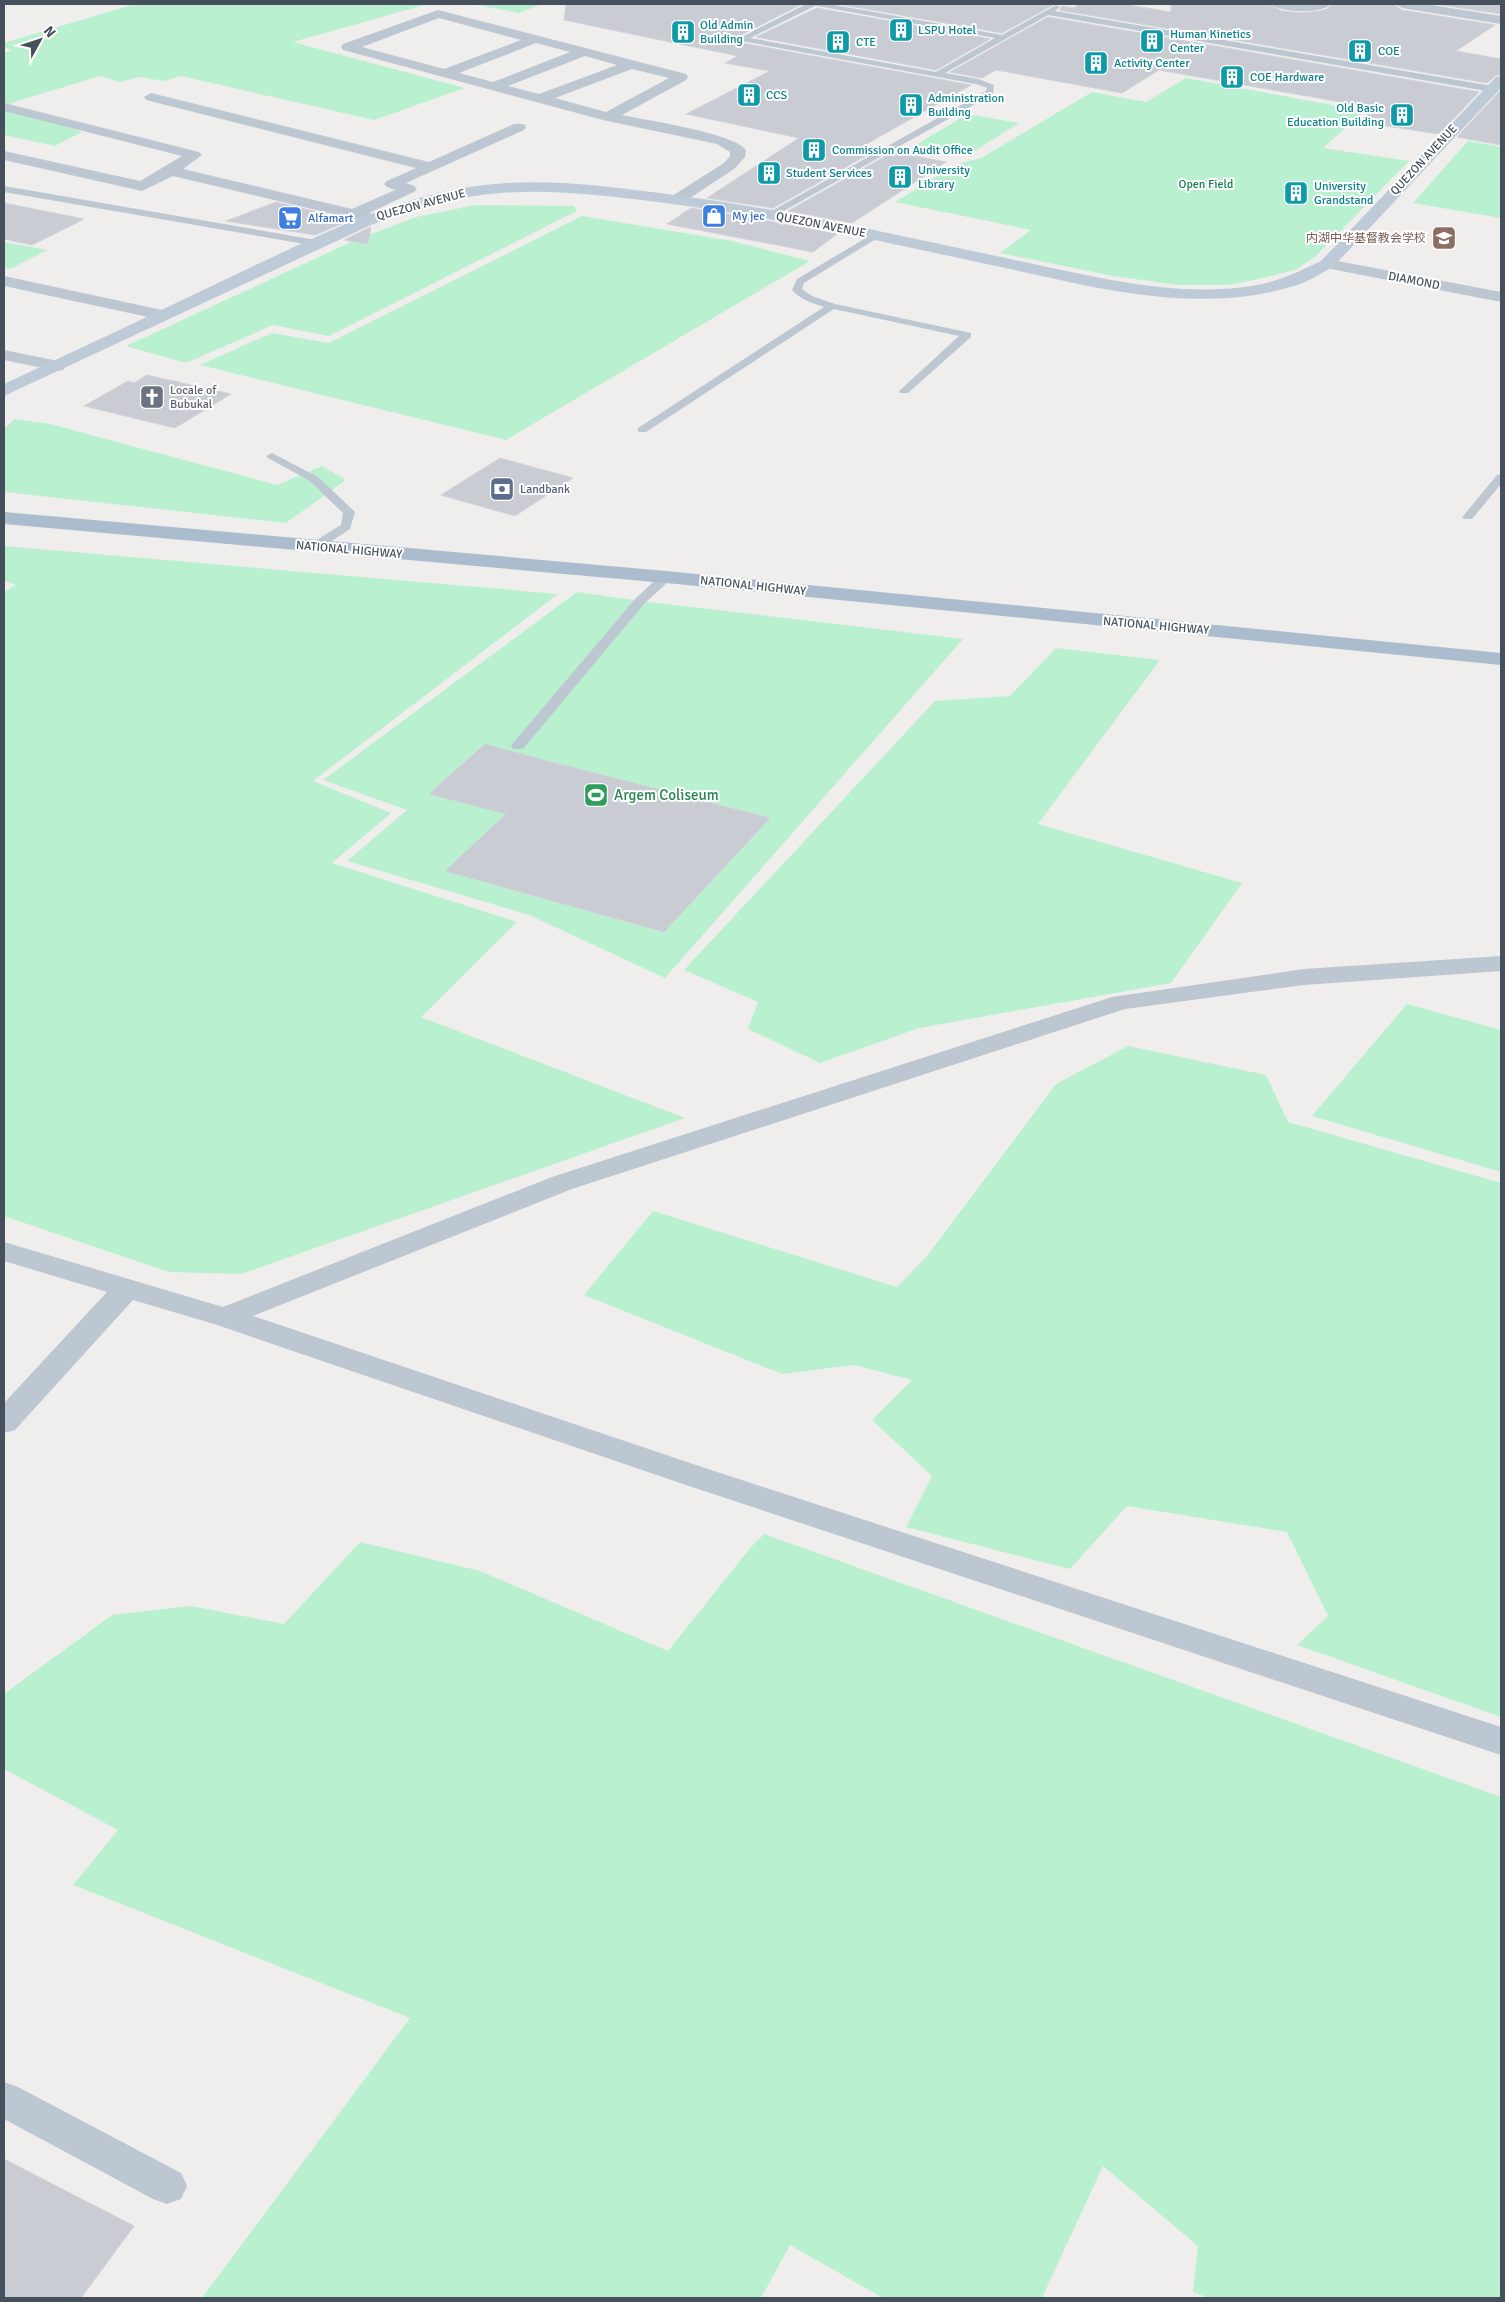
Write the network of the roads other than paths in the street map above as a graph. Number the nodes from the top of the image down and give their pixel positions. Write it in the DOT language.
graph roads {
  1 [pos="812,4"];
  2 [pos="817,4"];
  3 [pos="1060,4"];
  4 [pos="1278,4"];
  5 [pos="1324,4"];
  6 [pos="1402,4"];
  7 [pos="1047,12"];
  8 [pos="1501,20"];
  9 [pos="1002,37"];
  10 [pos="535,39"];
  11 [pos="583,52"];
  12 [pos="632,64"];
  13 [pos="445,73"];
  14 [pos="936,75"];
  15 [pos="1497,84"];
  16 [pos="494,86"];
  17 [pos="151,96"];
  18 [pos="542,98"];
  19 [pos="4,107"];
  20 [pos="28,114"];
  21 [pos="608,117"];
  22 [pos="4,125"];
  23 [pos="519,127"];
  24 [pos="4,156"];
  25 [pos="431,166"];
  26 [pos="171,171"];
  27 [pos="4,189"];
  28 [pos="678,199"];
  29 [pos="354,214"];
  30 [pos="771,215"];
  31 [pos="373,218"];
  32 [pos="876,236"];
  33 [pos="316,243"];
  34 [pos="1327,264"];
  35 [pos="4,281"];
  36 [pos="1501,297"];
  37 [pos="832,306"];
  38 [pos="162,315"];
  39 [pos="4,355"];
  40 [pos="57,366"];
  41 [pos="4,390"];
  42 [pos="904,391"];
  43 [pos="642,430"];
  44 [pos="272,456"];
  45 [pos="1501,477"];
  46 [pos="1468,517"];
  47 [pos="4,518"];
  48 [pos="314,547"];
  49 [pos="666,577"];
  50 [pos="1501,659"];
  51 [pos="518,746"];
  52 [pos="1501,963"];
  53 [pos="4,1251"];
  54 [pos="126,1289"];
  55 [pos="224,1317"];
  56 [pos="4,1422"];
  57 [pos="1501,1741"];
  58 [pos="4,2099"];
  59 [pos="167,2186"];
  1 -- 14 [label="lane"];
  2 -- 9 [label="lane"];
  3 -- 7 [label="lane"];
  4 -- 5 [label="street"];
  6 -- 8 [label="street"];
  7 -- 9 [label="lane"];
  7 -- 15 [label="lane"];
  9 -- 14 [label="lane"];
  10 -- 11 [label="street"];
  10 -- 13 [label="street"];
  10 -- 13 [label="street"];
  11 -- 12 [label="street"];
  11 -- 16 [label="street"];
  12 -- 18 [label="street"];
  12 -- 21 [label="street"];
  13 -- 16 [label="street"];
  14 -- 30 [label="lane"];
  15 -- 34 [label="main road, QUEZON AVENUE"];
  16 -- 18 [label="street"];
  17 -- 25 [label="street"];
  18 -- 21 [label="street"];
  19 -- 20 [label="street"];
  20 -- 22 [label="street"];
  20 -- 26 [label="street"];
  21 -- 28 [label="street"];
  23 -- 25 [label="street"];
  24 -- 26 [label="street"];
  25 -- 29 [label="street"];
  26 -- 29 [label="street"];
  27 -- 33 [label="lane"];
  28 -- 30 [label="main road, QUEZON AVENUE"];
  28 -- 31 [label="main road, QUEZON AVENUE"];
  29 -- 31 [label="street"];
  30 -- 32 [label="main road, QUEZON AVENUE"];
  31 -- 33 [label="main road, QUEZON AVENUE"];
  32 -- 34 [label="main road, QUEZON AVENUE"];
  32 -- 37 [label="lane"];
  33 -- 38 [label="main road, QUEZON AVENUE"];
  34 -- 36 [label="street, DIAMOND"];
  35 -- 38 [label="street"];
  37 -- 42 [label="lane"];
  37 -- 43 [label="lane"];
  38 -- 40 [label="main road, QUEZON AVENUE"];
  39 -- 40 [label="street"];
  40 -- 41 [label="main road, QUEZON AVENUE"];
  44 -- 48 [label="lane"];
  45 -- 46 [label="lane"];
  47 -- 48 [label="main road, NATIONAL HIGHWAY"];
  48 -- 49 [label="main road, NATIONAL HIGHWAY"];
  49 -- 50 [label="main road, NATIONAL HIGHWAY"];
  49 -- 51 [label="lane"];
  52 -- 55 [label="street"];
  53 -- 54 [label="street"];
  54 -- 55 [label="street"];
  54 -- 56 [label="street"];
  55 -- 57 [label="street"];
  58 -- 59 [label="street"];
}
